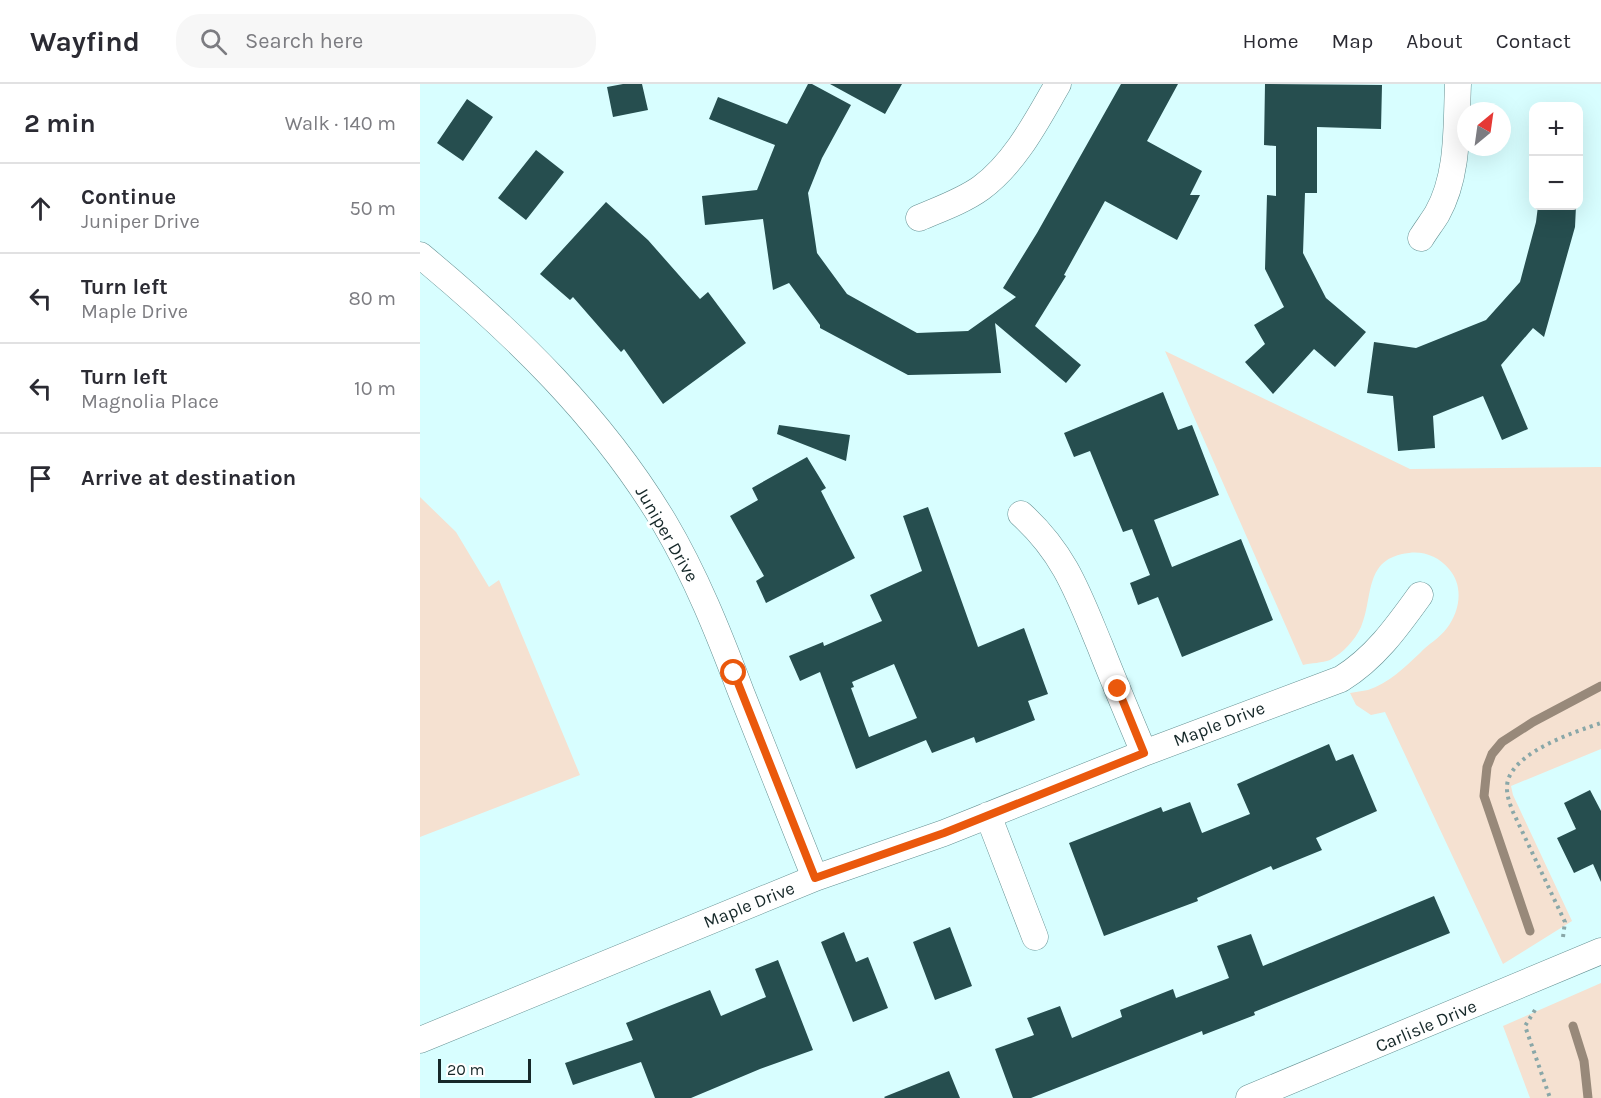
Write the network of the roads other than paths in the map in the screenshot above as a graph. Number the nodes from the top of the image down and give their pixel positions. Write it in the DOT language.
graph roads {
  1 [pos="1058,84"];
  2 [pos="1458,84"];
  3 [pos="919,218"];
  4 [pos="1421,238"];
  5 [pos="420,255"];
  6 [pos="1021,514"];
  7 [pos="1420,595"];
  8 [pos="1144,753"];
  9 [pos="988,815"];
  10 [pos="815,878"];
  11 [pos="1035,938"];
  12 [pos="1601,951"];
  13 [pos="420,1040"];
  14 [pos="1249,1098"];
  1 -- 3 [label="street"];
  2 -- 4 [label="street"];
  5 -- 10 [label="street, Juniper Drive"];
  6 -- 8 [label="street"];
  7 -- 8 [label="street, Maple Drive"];
  8 -- 9 [label="street, Maple Drive"];
  9 -- 10 [label="street, Maple Drive"];
  9 -- 11 [label="street"];
  10 -- 13 [label="street, Maple Drive"];
  12 -- 14 [label="street, Carlisle Drive"];
}
